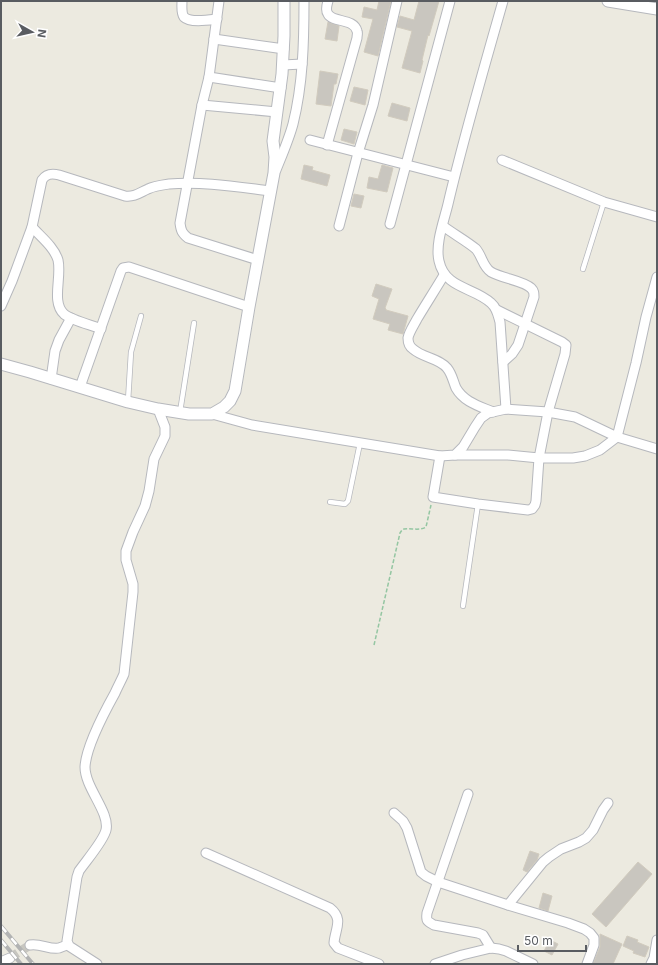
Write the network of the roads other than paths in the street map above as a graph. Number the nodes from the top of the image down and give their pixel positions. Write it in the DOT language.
graph roads {
  1 [pos="182,1"];
  2 [pos="219,1"];
  3 [pos="284,1"];
  4 [pos="304,1"];
  5 [pos="328,1"];
  6 [pos="397,1"];
  7 [pos="450,1"];
  8 [pos="503,1"];
  9 [pos="608,1"];
  10 [pos="657,10"];
  11 [pos="217,20"];
  12 [pos="214,39"];
  13 [pos="284,49"];
  14 [pos="283,64"];
  15 [pos="302,64"];
  16 [pos="209,77"];
  17 [pos="281,88"];
  18 [pos="202,105"];
  19 [pos="277,112"];
  20 [pos="310,140"];
  21 [pos="327,145"];
  22 [pos="358,152"];
  23 [pos="502,160"];
  24 [pos="406,165"];
  25 [pos="274,173"];
  26 [pos="454,178"];
  27 [pos="188,182"];
  28 [pos="271,191"];
  29 [pos="604,202"];
  30 [pos="657,217"];
  31 [pos="390,224"];
  32 [pos="339,226"];
  33 [pos="443,226"];
  34 [pos="32,227"];
  35 [pos="258,260"];
  36 [pos="583,269"];
  37 [pos="444,275"];
  38 [pos="657,277"];
  39 [pos="1,306"];
  40 [pos="250,307"];
  41 [pos="497,310"];
  42 [pos="141,316"];
  43 [pos="71,318"];
  44 [pos="194,323"];
  45 [pos="525,323"];
  46 [pos="101,328"];
  47 [pos="503,362"];
  48 [pos="1,364"];
  49 [pos="51,378"];
  50 [pos="80,387"];
  51 [pos="128,402"];
  52 [pos="158,409"];
  53 [pos="506,409"];
  54 [pos="493,412"];
  55 [pos="548,412"];
  56 [pos="180,413"];
  57 [pos="212,414"];
  58 [pos="617,438"];
  59 [pos="360,443"];
  60 [pos="657,448"];
  61 [pos="455,455"];
  62 [pos="440,456"];
  63 [pos="539,458"];
  64 [pos="330,502"];
  65 [pos="478,504"];
  66 [pos="463,606"];
  67 [pos="468,794"];
  68 [pos="608,803"];
  69 [pos="394,813"];
  70 [pos="206,853"];
  71 [pos="438,882"];
  72 [pos="508,905"];
  73 [pos="657,943"];
  74 [pos="68,944"];
  75 [pos="30,945"];
  76 [pos="491,948"];
  77 [pos="10,958"];
  78 [pos="1,961"];
  79 [pos="97,964"];
  80 [pos="379,964"];
  81 [pos="435,964"];
  82 [pos="533,964"];
  83 [pos="587,964"];
  84 [pos="651,964"];
  1 -- 11 [label="street"];
  2 -- 11 [label="street"];
  3 -- 13 [label="street"];
  4 -- 15 [label="street"];
  5 -- 21 [label="street"];
  6 -- 22 [label="street"];
  7 -- 24 [label="street"];
  8 -- 26 [label="street"];
  9 -- 10 [label="street"];
  11 -- 12 [label="street"];
  12 -- 13 [label="street"];
  12 -- 16 [label="street"];
  13 -- 14 [label="street"];
  14 -- 15 [label="street"];
  14 -- 17 [label="street"];
  15 -- 25 [label="street"];
  16 -- 17 [label="street"];
  16 -- 18 [label="street"];
  17 -- 19 [label="street"];
  18 -- 19 [label="street"];
  18 -- 27 [label="street"];
  19 -- 25 [label="street"];
  20 -- 21 [label="street"];
  21 -- 22 [label="street"];
  22 -- 24 [label="street"];
  22 -- 32 [label="street"];
  23 -- 29 [label="street"];
  24 -- 26 [label="street"];
  24 -- 31 [label="street"];
  25 -- 28 [label="street"];
  26 -- 33 [label="street"];
  27 -- 28 [label="street"];
  27 -- 34 [label="street"];
  27 -- 35 [label="street"];
  28 -- 35 [label="street"];
  29 -- 30 [label="street"];
  29 -- 36 [label="lane"];
  33 -- 37 [label="street"];
  33 -- 45 [label="street"];
  34 -- 39 [label="street"];
  34 -- 43 [label="street"];
  35 -- 40 [label="street"];
  37 -- 41 [label="street"];
  37 -- 54 [label="street"];
  38 -- 58 [label="street"];
  40 -- 46 [label="street"];
  40 -- 57 [label="street"];
  41 -- 45 [label="street"];
  41 -- 47 [label="street"];
  42 -- 51 [label="lane"];
  43 -- 46 [label="street"];
  43 -- 49 [label="street"];
  44 -- 56 [label="lane"];
  45 -- 47 [label="street"];
  45 -- 55 [label="street"];
  46 -- 50 [label="street"];
  47 -- 53 [label="street"];
  48 -- 49 [label="street"];
  49 -- 50 [label="street"];
  50 -- 51 [label="street"];
  51 -- 52 [label="street"];
  52 -- 56 [label="street"];
  52 -- 74 [label="street"];
  53 -- 54 [label="street"];
  53 -- 55 [label="street"];
  54 -- 61 [label="street"];
  55 -- 58 [label="street"];
  55 -- 63 [label="street"];
  56 -- 57 [label="street"];
  57 -- 59 [label="street"];
  58 -- 60 [label="street"];
  58 -- 63 [label="street"];
  59 -- 62 [label="street"];
  59 -- 64 [label="lane"];
  61 -- 62 [label="street"];
  61 -- 63 [label="street"];
  62 -- 65 [label="street"];
  63 -- 65 [label="street"];
  65 -- 66 [label="lane"];
  67 -- 71 [label="street"];
  68 -- 72 [label="street"];
  69 -- 71 [label="street"];
  70 -- 80 [label="street"];
  71 -- 72 [label="street"];
  71 -- 76 [label="street"];
  72 -- 83 [label="street"];
  73 -- 84 [label="street"];
  74 -- 75 [label="street"];
  74 -- 79 [label="street"];
  76 -- 81 [label="street"];
  76 -- 82 [label="street"];
  77 -- 78 [label="street"];
}
